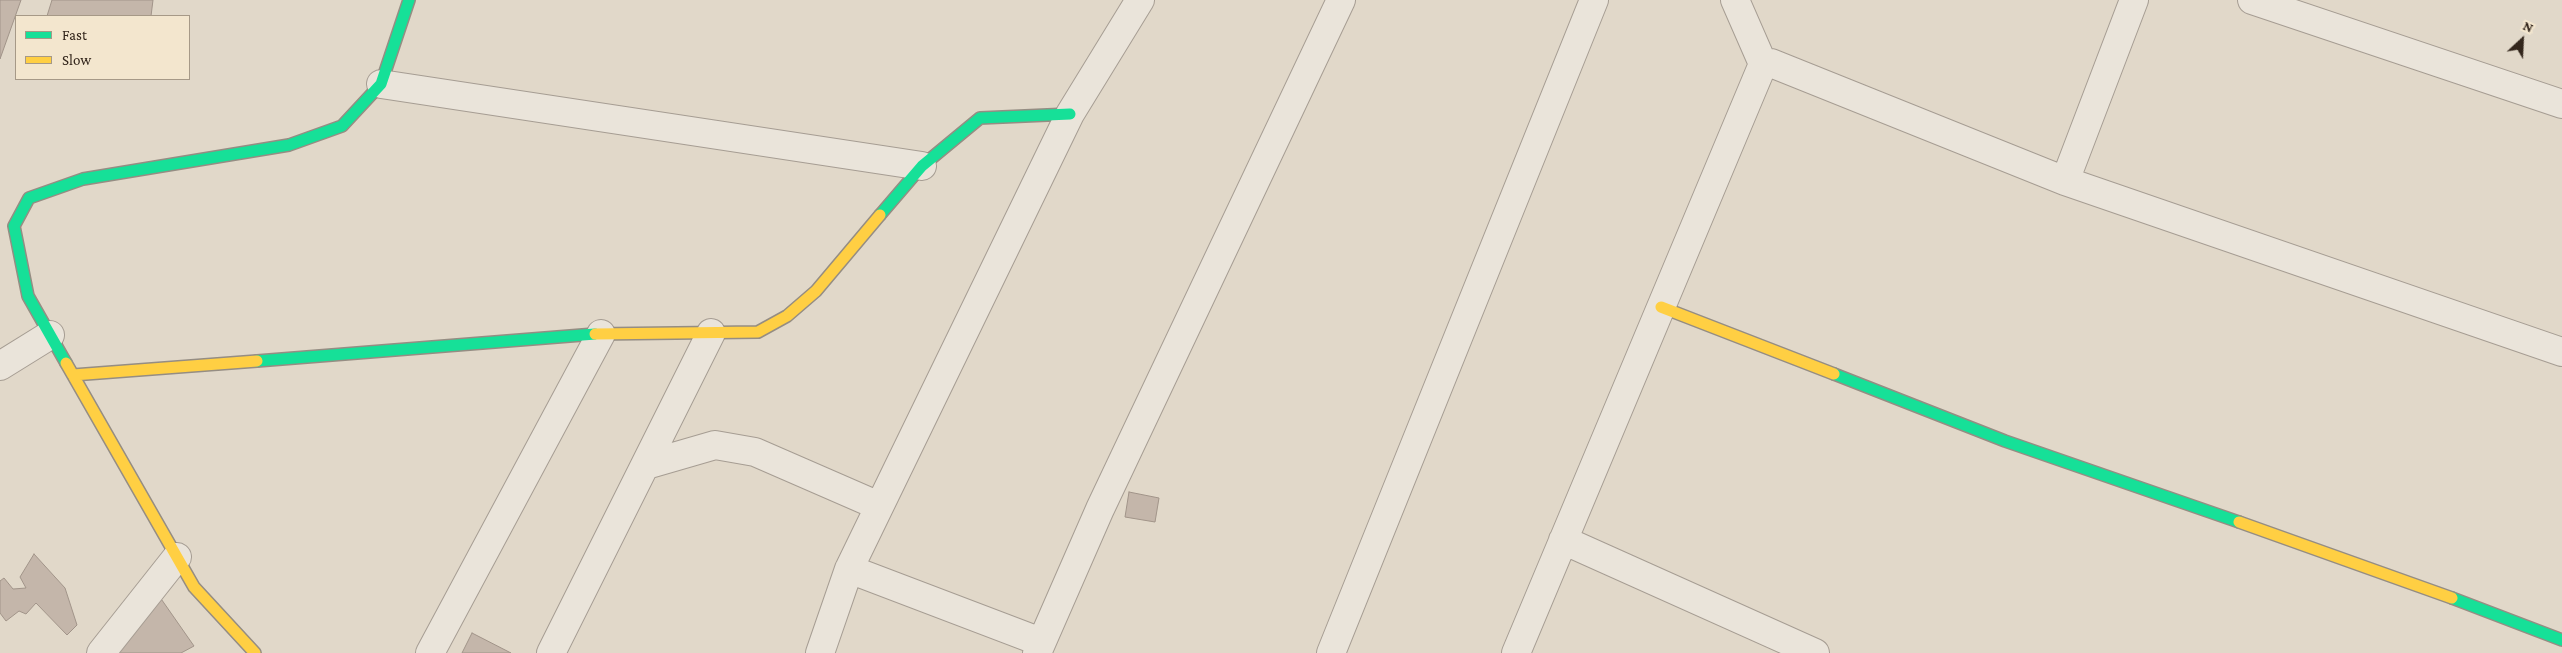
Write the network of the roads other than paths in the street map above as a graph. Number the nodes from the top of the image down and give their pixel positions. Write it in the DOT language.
graph roads {
  1 [pos="409,0"];
  2 [pos="1140,0"];
  3 [pos="1341,0"];
  4 [pos="1594,0"];
  5 [pos="1735,0"];
  6 [pos="2134,0"];
  7 [pos="2252,0"];
  8 [pos="1763,64"];
  9 [pos="381,84"];
  10 [pos="2562,104"];
  11 [pos="1070,114"];
  12 [pos="922,166"];
  13 [pos="2066,181"];
  14 [pos="7,221"];
  15 [pos="1661,307"];
  16 [pos="711,333"];
  17 [pos="601,334"];
  18 [pos="50,335"];
  19 [pos="2562,352"];
  20 [pos="0,366"];
  21 [pos="73,375"];
  22 [pos="646,465"];
  23 [pos="879,506"];
  24 [pos="1563,540"];
  25 [pos="177,557"];
  26 [pos="849,569"];
  27 [pos="2562,640"];
  28 [pos="1039,648"];
  29 [pos="101,653"];
  30 [pos="255,653"];
  31 [pos="430,653"];
  32 [pos="551,653"];
  33 [pos="820,653"];
  34 [pos="1331,653"];
  35 [pos="1516,653"];
  36 [pos="1816,653"];
  1 -- 9 [label="street"];
  2 -- 11 [label="street"];
  3 -- 28 [label="street"];
  4 -- 34 [label="street"];
  5 -- 8 [label="street"];
  6 -- 13 [label="street"];
  7 -- 10 [label="street"];
  8 -- 13 [label="street"];
  8 -- 15 [label="street"];
  9 -- 12 [label="street"];
  9 -- 14 [label="street"];
  11 -- 12 [label="street"];
  11 -- 23 [label="street"];
  12 -- 16 [label="street"];
  13 -- 19 [label="street"];
  14 -- 18 [label="street"];
  15 -- 24 [label="street"];
  15 -- 27 [label="street"];
  16 -- 17 [label="street"];
  16 -- 22 [label="street"];
  17 -- 21 [label="street"];
  17 -- 31 [label="street"];
  18 -- 20 [label="street"];
  18 -- 21 [label="street"];
  21 -- 25 [label="street"];
  22 -- 23 [label="street"];
  22 -- 32 [label="street"];
  23 -- 26 [label="street"];
  24 -- 35 [label="street"];
  24 -- 36 [label="street"];
  25 -- 29 [label="street"];
  25 -- 30 [label="street"];
  26 -- 28 [label="street"];
  26 -- 33 [label="street"];
}
